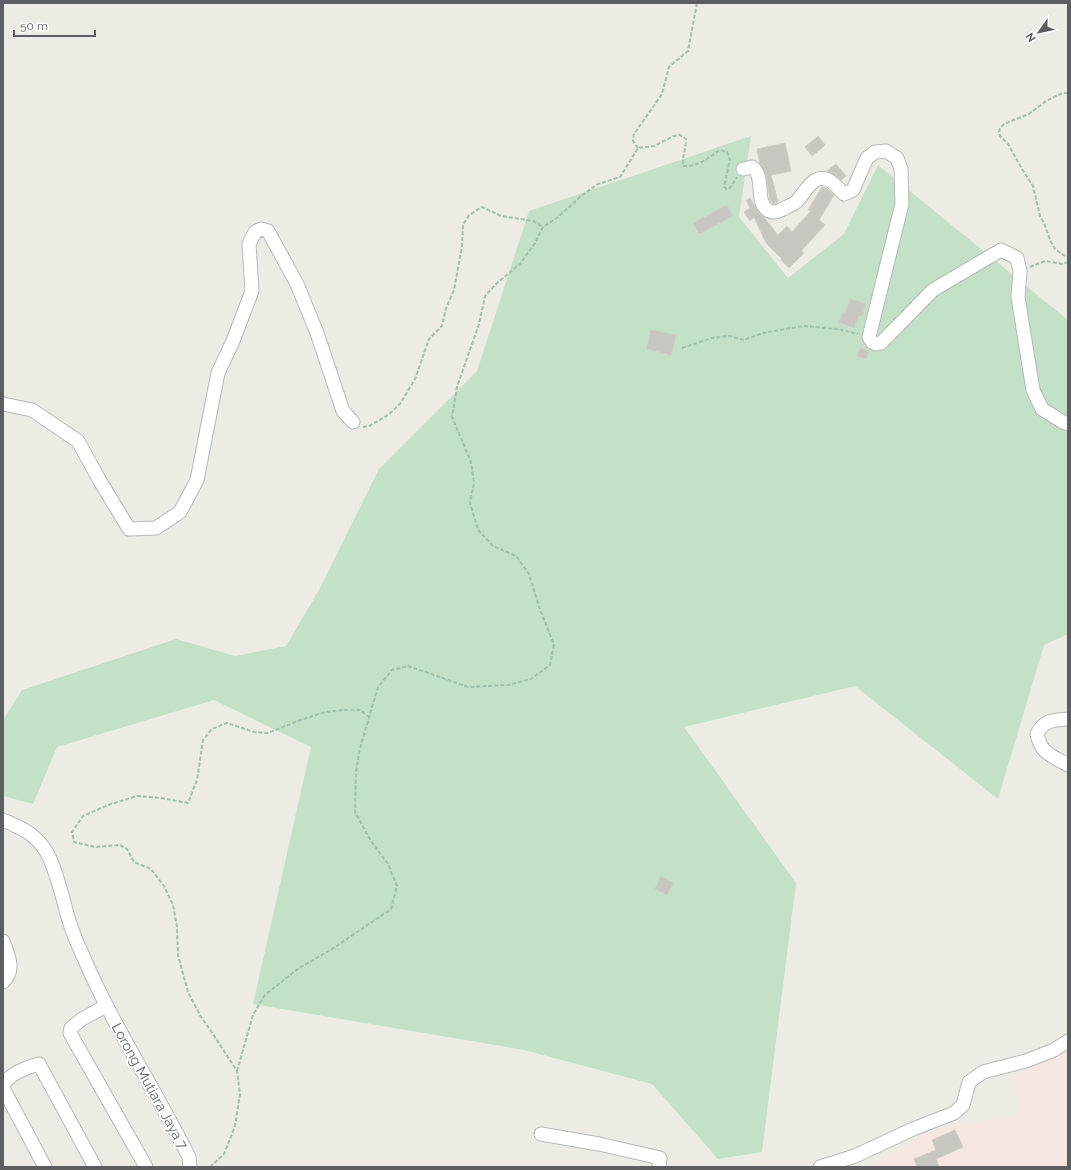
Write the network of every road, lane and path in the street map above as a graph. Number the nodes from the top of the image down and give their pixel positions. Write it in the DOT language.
graph roads {
  1 [pos="698,3"];
  2 [pos="1068,93"];
  3 [pos="638,148"];
  4 [pos="743,169"];
  5 [pos="543,227"];
  6 [pos="1068,258"];
  7 [pos="1020,271"];
  8 [pos="869,337"];
  9 [pos="682,348"];
  10 [pos="3,404"];
  11 [pos="353,422"];
  12 [pos="1068,424"];
  13 [pos="369,717"];
  14 [pos="1068,719"];
  15 [pos="1068,765"];
  16 [pos="3,820"];
  17 [pos="3,940"];
  18 [pos="3,982"];
  19 [pos="106,1006"];
  20 [pos="1068,1041"];
  21 [pos="237,1071"];
  22 [pos="3,1086"];
  23 [pos="541,1134"];
  24 [pos="660,1162"];
  25 [pos="45,1167"];
  26 [pos="95,1167"];
  27 [pos="146,1167"];
  28 [pos="190,1167"];
  29 [pos="210,1167"];
  30 [pos="820,1167"];
  1 -- 3 [label="path"];
  2 -- 6 [label="path"];
  3 -- 4 [label="path"];
  3 -- 5 [label="path"];
  4 -- 8 [label="street"];
  5 -- 11 [label="path"];
  5 -- 13 [label="path"];
  6 -- 7 [label="path"];
  7 -- 8 [label="street"];
  7 -- 12 [label="street"];
  8 -- 9 [label="path"];
  10 -- 11 [label="street"];
  13 -- 21 [label="path"];
  13 -- 21 [label="path"];
  14 -- 15 [label="street"];
  16 -- 19 [label="street, Lorong Mutiara Jaya 7"];
  17 -- 18 [label="street"];
  19 -- 27 [label="street"];
  19 -- 28 [label="street, Lorong Mutiara Jaya 7"];
  20 -- 30 [label="street"];
  21 -- 29 [label="path"];
  22 -- 25 [label="street"];
  22 -- 26 [label="street"];
  23 -- 24 [label="street"];
}
